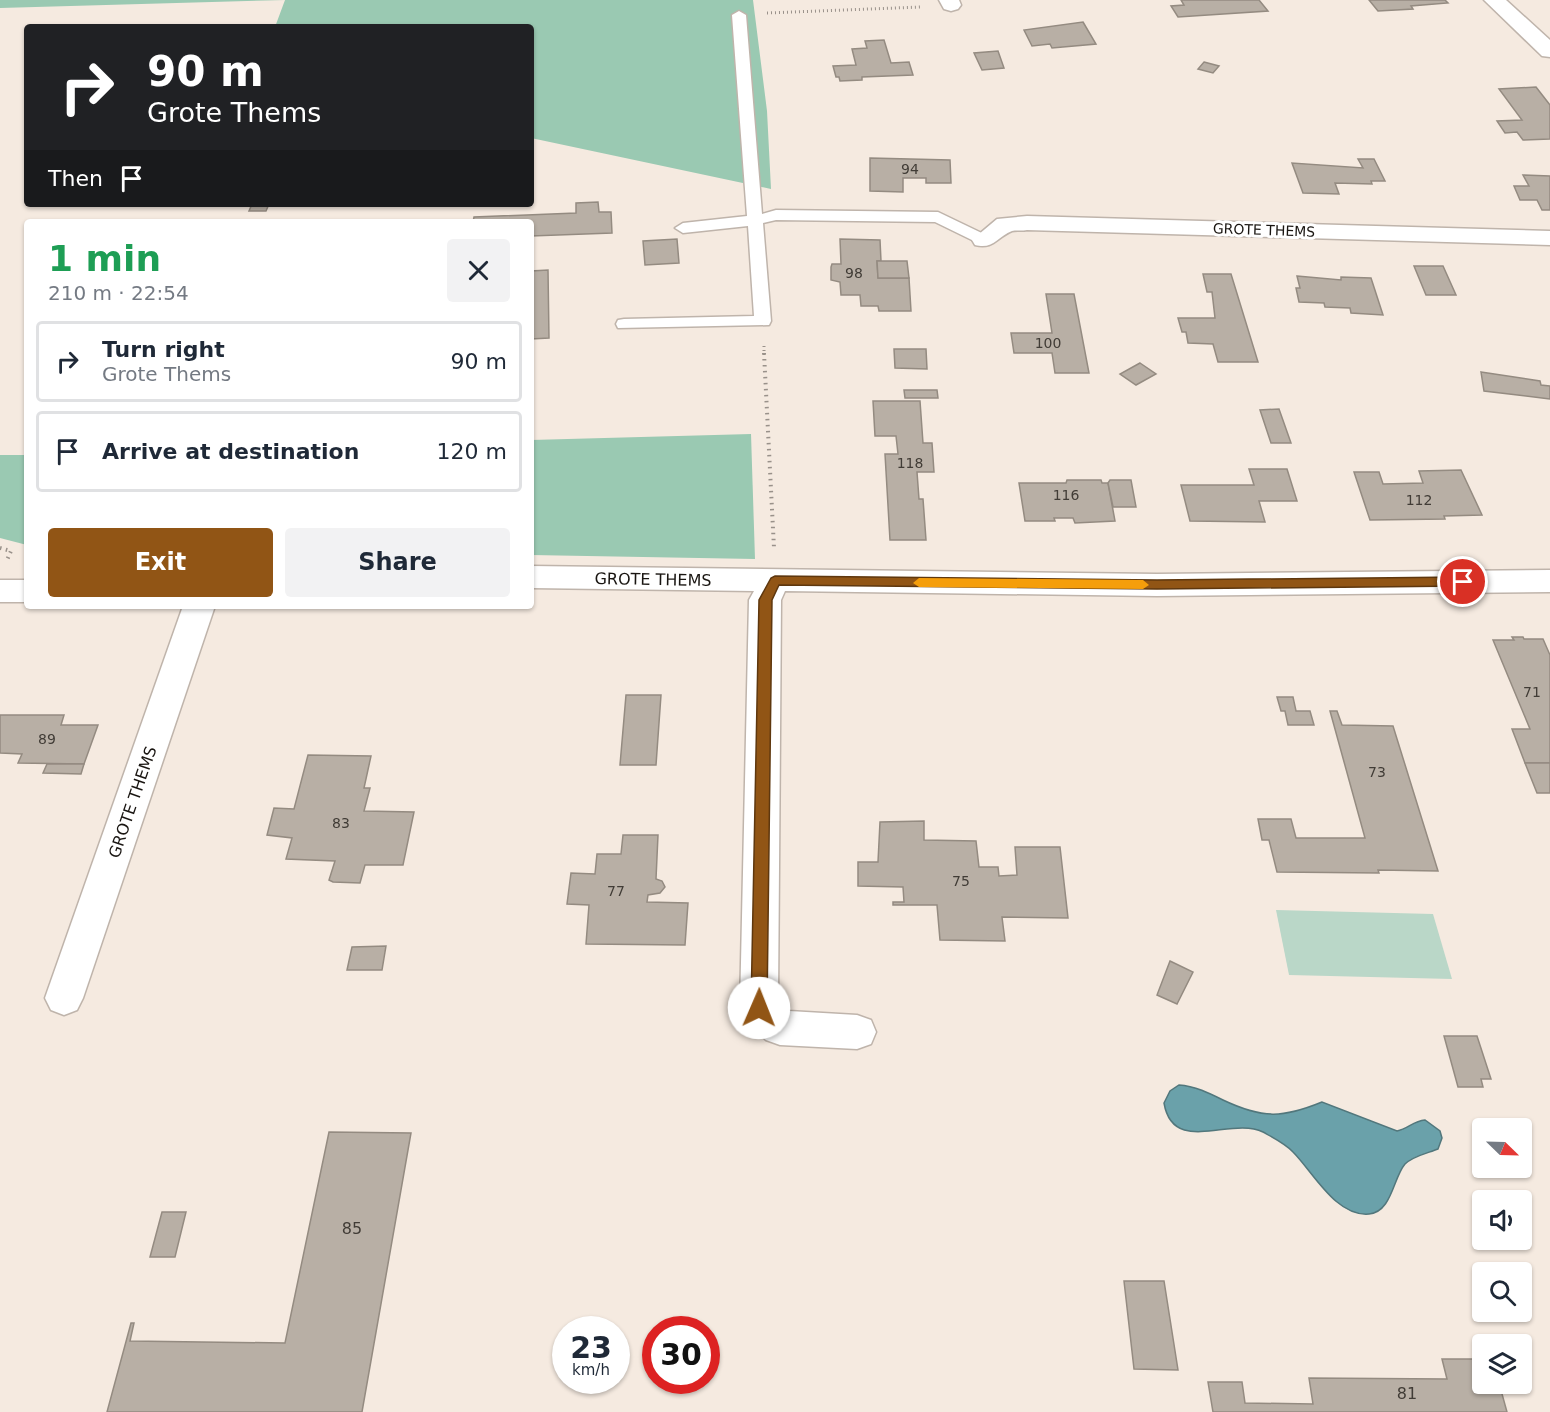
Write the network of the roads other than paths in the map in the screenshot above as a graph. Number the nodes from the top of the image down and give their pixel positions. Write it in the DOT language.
graph roads {
  1 [pos="1494,0"];
  2 [pos="739,15"];
  3 [pos="1550,51"];
  4 [pos="756,220"];
  5 [pos="683,228"];
  6 [pos="1550,238"];
  7 [pos="984,240"];
  8 [pos="624,324"];
  9 [pos="534,577"];
  10 [pos="775,581"];
  11 [pos="1550,581"];
  12 [pos="0,591"];
  13 [pos="24,591"];
  14 [pos="198,609"];
  15 [pos="64,998"];
  16 [pos="857,1032"];
  1 -- 3 [label="street"];
  2 -- 4 [label="lane"];
  4 -- 5 [label="lane"];
  4 -- 7 [label="lane"];
  4 -- 8 [label="lane"];
  6 -- 7 [label="street, GROTE THEMS"];
  9 -- 10 [label="street, GROTE THEMS"];
  10 -- 11 [label="street, GROTE THEMS"];
  10 -- 16 [label="street"];
  12 -- 13 [label="street"];
  14 -- 15 [label="street, GROTE THEMS"];
}
